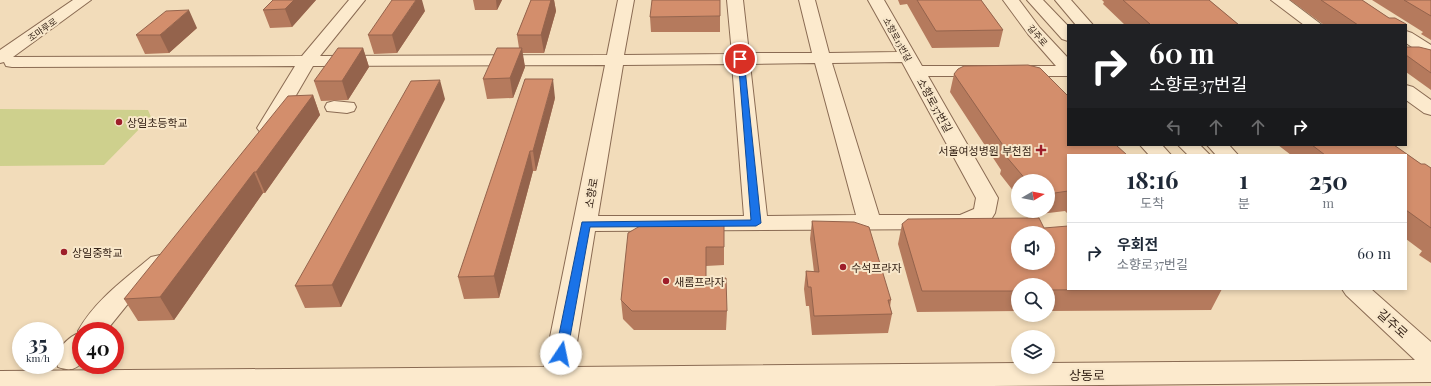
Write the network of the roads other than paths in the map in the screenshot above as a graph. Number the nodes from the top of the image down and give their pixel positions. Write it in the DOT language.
graph roads {
  1 [pos="83,0"];
  2 [pos="357,0"];
  3 [pos="626,0"];
  4 [pos="735,0"];
  5 [pos="807,0"];
  6 [pos="876,0"];
  7 [pos="1011,0"];
  8 [pos="1035,0"];
  9 [pos="1063,0"];
  10 [pos="1279,0"];
  11 [pos="1084,24"];
  12 [pos="1313,24"];
  13 [pos="1067,35"];
  14 [pos="1407,37"];
  15 [pos="1431,53"];
  16 [pos="1407,54"];
  17 [pos="822,58"];
  18 [pos="740,59"];
  19 [pos="6,60"];
  20 [pos="615,60"];
  21 [pos="307,61"];
  22 [pos="912,64"];
  23 [pos="1067,67"];
  24 [pos="1067,71"];
  25 [pos="1407,92"];
  26 [pos="1431,109"];
  27 [pos="1151,146"];
  28 [pos="1189,146"];
  29 [pos="1218,146"];
  30 [pos="254,147"];
  31 [pos="1160,154"];
  32 [pos="1199,154"];
  33 [pos="1227,154"];
  34 [pos="756,223"];
  35 [pos="870,223"];
  36 [pos="586,224"];
  37 [pos="173,247"];
  38 [pos="1356,290"];
  39 [pos="98,322"];
  40 [pos="1431,358"];
  41 [pos="1431,371"];
  42 [pos="1099,380"];
  43 [pos="555,382"];
  44 [pos="0,383"];
  45 [pos="185,384"];
  1 -- 19 [label="street, 조마루로"];
  2 -- 21 [label="street"];
  3 -- 20 [label="street, 소향로"];
  4 -- 18 [label="street"];
  5 -- 17 [label="street"];
  6 -- 22 [label="street, 소향로13번길"];
  7 -- 23 [label="street, 길주로"];
  8 -- 13 [label="street, 길주로"];
  9 -- 11 [label="street"];
  10 -- 12 [label="street"];
  14 -- 15 [label="street"];
  15 -- 16 [label="street"];
  17 -- 18 [label="street"];
  17 -- 22 [label="street"];
  17 -- 35 [label="street"];
  18 -- 20 [label="street"];
  18 -- 34 [label="street"];
  19 -- 21 [label="street"];
  20 -- 21 [label="street"];
  20 -- 36 [label="street, 소향로"];
  21 -- 30 [label="street"];
  22 -- 24 [label="street, 소향로13번길"];
  22 -- 35 [label="street, 소향로37번길"];
  25 -- 26 [label="street"];
  27 -- 31 [label="street"];
  28 -- 32 [label="street"];
  29 -- 33 [label="street"];
  34 -- 35 [label="street, 소향로37번길"];
  34 -- 36 [label="street, 소향로37번길"];
  36 -- 43 [label="street, 소향로"];
  37 -- 39 [label="street"];
  38 -- 40 [label="street, 길주로"];
  41 -- 42 [label="street, 상동로"];
  42 -- 43 [label="street, 상동로"];
  43 -- 45 [label="street, 상동로"];
  44 -- 45 [label="street, 상동로"];
}
